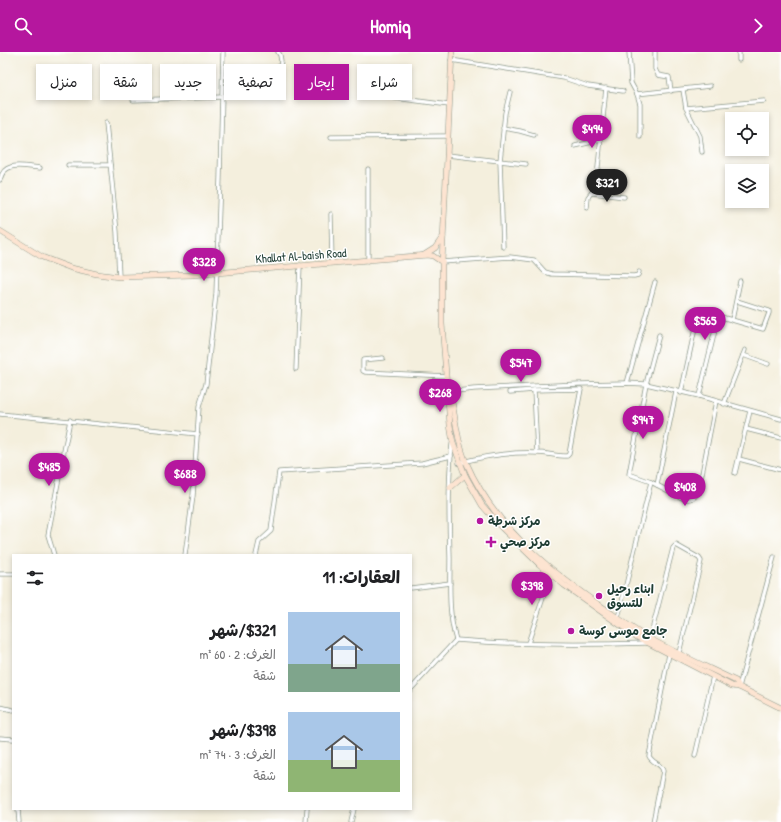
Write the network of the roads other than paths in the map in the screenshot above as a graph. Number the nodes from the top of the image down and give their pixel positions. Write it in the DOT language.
graph roads {
  1 [pos="223,52"];
  2 [pos="278,52"];
  3 [pos="452,52"];
  4 [pos="629,52"];
  5 [pos="655,52"];
  6 [pos="739,52"];
  7 [pos="451,60"];
  8 [pos="739,60"];
  9 [pos="280,64"];
  10 [pos="710,86"];
  11 [pos="606,88"];
  12 [pos="683,90"];
  13 [pos="623,91"];
  14 [pos="671,91"];
  15 [pos="510,92"];
  16 [pos="637,94"];
  17 [pos="222,97"];
  18 [pos="152,99"];
  19 [pos="410,100"];
  20 [pos="764,101"];
  21 [pos="449,105"];
  22 [pos="686,108"];
  23 [pos="106,123"];
  24 [pos="503,128"];
  25 [pos="448,136"];
  26 [pos="534,136"];
  27 [pos="331,137"];
  28 [pos="640,137"];
  29 [pos="601,140"];
  30 [pos="575,146"];
  31 [pos="702,152"];
  32 [pos="447,155"];
  33 [pos="500,161"];
  34 [pos="526,164"];
  35 [pos="68,165"];
  36 [pos="110,165"];
  37 [pos="40,168"];
  38 [pos="368,169"];
  39 [pos="0,180"];
  40 [pos="592,193"];
  41 [pos="624,197"];
  42 [pos="587,208"];
  43 [pos="331,214"];
  44 [pos="0,231"];
  45 [pos="443,236"];
  46 [pos="503,247"];
  47 [pos="422,256"];
  48 [pos="368,261"];
  49 [pos="442,262"];
  50 [pos="332,263"];
  51 [pos="300,265"];
  52 [pos="639,272"];
  53 [pos="218,273"];
  54 [pos="119,277"];
  55 [pos="740,281"];
  56 [pos="654,282"];
  57 [pos="737,301"];
  58 [pos="699,310"];
  59 [pos="732,320"];
  60 [pos="659,335"];
  61 [pos="745,350"];
  62 [pos="743,355"];
  63 [pos="382,358"];
  64 [pos="768,364"];
  65 [pos="296,368"];
  66 [pos="446,376"];
  67 [pos="627,383"];
  68 [pos="646,384"];
  69 [pos="534,390"];
  70 [pos="448,392"];
  71 [pos="510,392"];
  72 [pos="679,392"];
  73 [pos="699,396"];
  74 [pos="716,401"];
  75 [pos="724,404"];
  76 [pos="750,411"];
  77 [pos="0,414"];
  78 [pos="781,419"];
  79 [pos="70,420"];
  80 [pos="746,429"];
  81 [pos="198,434"];
  82 [pos="781,438"];
  83 [pos="452,443"];
  84 [pos="536,453"];
  85 [pos="451,456"];
  86 [pos="739,459"];
  87 [pos="465,461"];
  88 [pos="459,463"];
  89 [pos="781,470"];
  90 [pos="735,473"];
  91 [pos="465,475"];
  92 [pos="651,482"];
  93 [pos="657,485"];
  94 [pos="450,488"];
  95 [pos="494,511"];
  96 [pos="490,515"];
  97 [pos="529,551"];
  98 [pos="54,554"];
  99 [pos="185,554"];
  100 [pos="256,554"];
  101 [pos="774,557"];
  102 [pos="540,562"];
  103 [pos="0,574"];
  104 [pos="12,574"];
  105 [pos="551,574"];
  106 [pos="450,583"];
  107 [pos="412,588"];
  108 [pos="618,618"];
  109 [pos="639,635"];
  110 [pos="456,640"];
  111 [pos="648,641"];
  112 [pos="528,643"];
  113 [pos="679,653"];
  114 [pos="669,654"];
  115 [pos="713,676"];
  116 [pos="739,687"];
  117 [pos="412,688"];
  118 [pos="0,707"];
  119 [pos="781,708"];
  120 [pos="12,710"];
  121 [pos="0,738"];
  122 [pos="12,739"];
  123 [pos="696,756"];
  124 [pos="18,810"];
  125 [pos="307,810"];
  126 [pos="354,810"];
  127 [pos="19,822"];
  128 [pos="306,822"];
  129 [pos="351,822"];
  130 [pos="654,822"];
  1 -- 17 [label="street"];
  2 -- 9 [label="street"];
  3 -- 7 [label="street"];
  4 -- 16 [label="street"];
  5 -- 14 [label="street"];
  6 -- 8 [label="street"];
  7 -- 11 [label="street"];
  7 -- 21 [label="street"];
  10 -- 12 [label="street"];
  11 -- 13 [label="street"];
  11 -- 29 [label="street"];
  12 -- 14 [label="street"];
  12 -- 22 [label="street"];
  14 -- 16 [label="street"];
  15 -- 24 [label="street"];
  16 -- 28 [label="street"];
  17 -- 18 [label="street"];
  17 -- 53 [label="street"];
  19 -- 21 [label="street"];
  20 -- 22 [label="street"];
  21 -- 25 [label="street"];
  22 -- 31 [label="street"];
  23 -- 36 [label="street"];
  24 -- 26 [label="street"];
  24 -- 33 [label="street"];
  25 -- 27 [label="street"];
  25 -- 32 [label="street"];
  29 -- 30 [label="street"];
  29 -- 40 [label="street"];
  32 -- 33 [label="street"];
  32 -- 45 [label="street"];
  33 -- 34 [label="street"];
  33 -- 46 [label="street"];
  35 -- 36 [label="street"];
  36 -- 54 [label="street"];
  37 -- 39 [label="street"];
  38 -- 48 [label="street"];
  40 -- 41 [label="street"];
  40 -- 42 [label="street"];
  43 -- 50 [label="street"];
  44 -- 54 [label="street, Khallat Al-baish Road"];
  45 -- 47 [label="street"];
  45 -- 49 [label="street"];
  47 -- 48 [label="street, Khallat Al-baish Road"];
  47 -- 49 [label="street"];
  48 -- 50 [label="street, Khallat Al-baish Road"];
  49 -- 52 [label="street"];
  49 -- 66 [label="street"];
  50 -- 51 [label="street, Khallat Al-baish Road"];
  51 -- 53 [label="street, Khallat Al-baish Road"];
  51 -- 65 [label="street"];
  53 -- 54 [label="street, Khallat Al-baish Road"];
  53 -- 81 [label="street"];
  55 -- 57 [label="street"];
  56 -- 67 [label="street"];
  57 -- 59 [label="street"];
  57 -- 59 [label="street"];
  58 -- 72 [label="street"];
  59 -- 73 [label="street"];
  60 -- 68 [label="street"];
  61 -- 62 [label="street"];
  62 -- 64 [label="street"];
  62 -- 75 [label="street"];
  63 -- 66 [label="street"];
  66 -- 70 [label="street"];
  67 -- 68 [label="street"];
  67 -- 70 [label="street"];
  68 -- 72 [label="street"];
  68 -- 92 [label="street"];
  69 -- 71 [label="street"];
  69 -- 84 [label="street"];
  69 -- 84 [label="street"];
  70 -- 83 [label="street"];
  70 -- 87 [label="street"];
  72 -- 73 [label="street"];
  72 -- 93 [label="street"];
  73 -- 74 [label="street"];
  74 -- 75 [label="street"];
  74 -- 93 [label="street"];
  75 -- 76 [label="street"];
  76 -- 78 [label="street"];
  76 -- 80 [label="street"];
  77 -- 79 [label="street"];
  79 -- 81 [label="street"];
  79 -- 98 [label="street"];
  80 -- 82 [label="street"];
  80 -- 86 [label="street"];
  81 -- 99 [label="street"];
  83 -- 85 [label="street"];
  83 -- 88 [label="street"];
  84 -- 87 [label="street"];
  85 -- 94 [label="street"];
  85 -- 100 [label="street"];
  86 -- 89 [label="street"];
  86 -- 90 [label="street"];
  87 -- 88 [label="street"];
  87 -- 95 [label="street"];
  88 -- 91 [label="street"];
  91 -- 94 [label="street"];
  91 -- 96 [label="street"];
  92 -- 93 [label="street"];
  92 -- 108 [label="street"];
  94 -- 106 [label="street"];
  95 -- 96 [label="street"];
  95 -- 97 [label="street"];
  96 -- 97 [label="street"];
  97 -- 102 [label="street"];
  101 -- 116 [label="street"];
  102 -- 105 [label="street"];
  102 -- 108 [label="street"];
  103 -- 104 [label="street"];
  105 -- 109 [label="street"];
  105 -- 112 [label="street"];
  106 -- 107 [label="street"];
  106 -- 110 [label="street"];
  108 -- 109 [label="street"];
  109 -- 111 [label="street"];
  110 -- 112 [label="street"];
  110 -- 117 [label="street"];
  111 -- 112 [label="street"];
  111 -- 113 [label="street"];
  111 -- 113 [label="street"];
  111 -- 114 [label="street"];
  113 -- 116 [label="street"];
  114 -- 115 [label="street"];
  114 -- 130 [label="street"];
  115 -- 116 [label="street"];
  115 -- 123 [label="street"];
  116 -- 119 [label="street"];
  118 -- 120 [label="street"];
  121 -- 122 [label="street"];
  124 -- 127 [label="street"];
  125 -- 128 [label="street"];
  126 -- 129 [label="street"];
}
